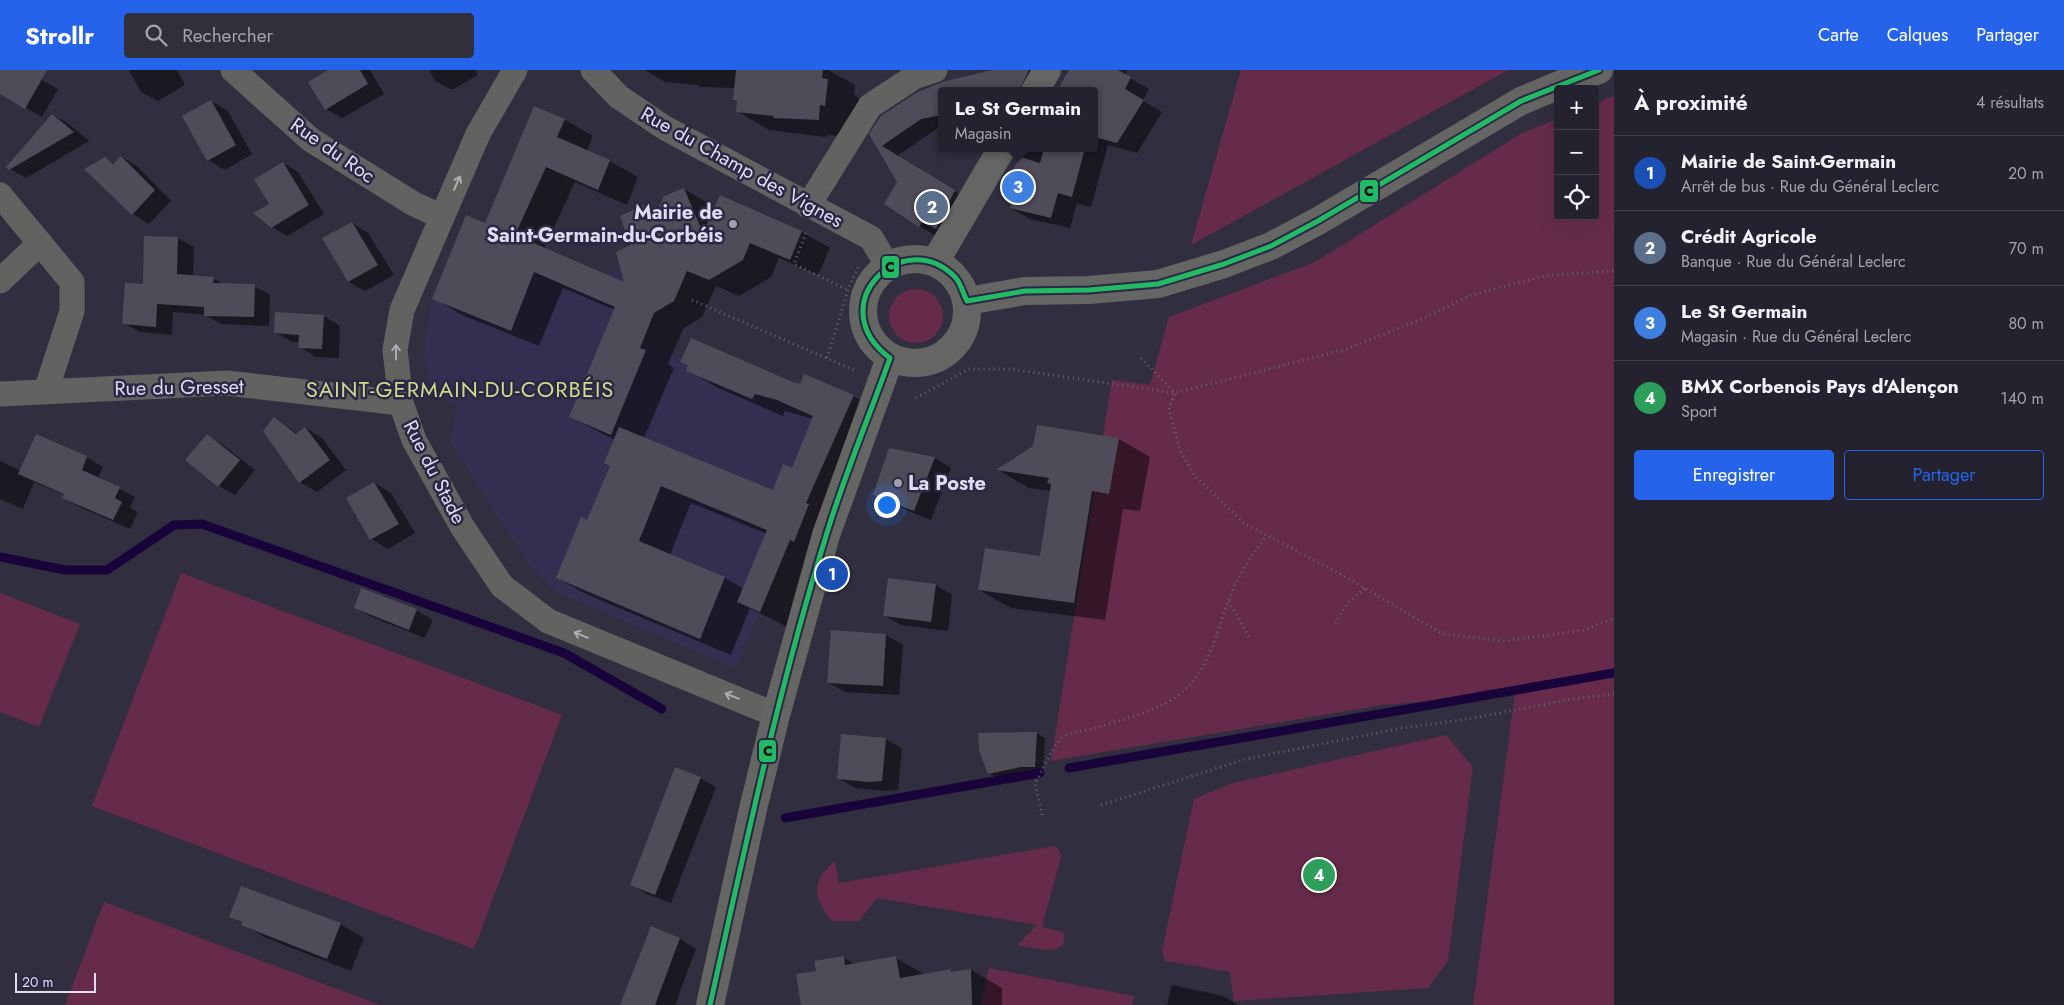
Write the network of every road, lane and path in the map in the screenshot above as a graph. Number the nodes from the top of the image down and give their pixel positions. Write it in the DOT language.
graph roads {
  1 [pos="233,70"];
  2 [pos="515,70"];
  3 [pos="593,70"];
  4 [pos="935,70"];
  5 [pos="1047,70"];
  6 [pos="1599,70"];
  7 [pos="1037,87"];
  8 [pos="1000,152"];
  9 [pos="0,195"];
  10 [pos="816,210"];
  11 [pos="442,217"];
  12 [pos="40,244"];
  13 [pos="882,256"];
  14 [pos="935,262"];
  15 [pos="1614,271"];
  16 [pos="0,282"];
  17 [pos="848,290"];
  18 [pos="692,300"];
  19 [pos="967,301"];
  20 [pos="827,358"];
  21 [pos="890,358"];
  22 [pos="1141,358"];
  23 [pos="860,372"];
  24 [pos="46,391"];
  25 [pos="1174,393"];
  26 [pos="0,394"];
  27 [pos="916,398"];
  28 [pos="401,403"];
  29 [pos="1267,536"];
  30 [pos="1365,588"];
  31 [pos="1229,600"];
  32 [pos="1614,618"];
  33 [pos="1336,623"];
  34 [pos="1249,637"];
  35 [pos="1614,694"];
  36 [pos="776,715"];
  37 [pos="1101,805"];
  38 [pos="1042,815"];
  39 [pos="710,1005"];
  1 -- 11 [label="street, Rue du Roc"];
  11 -- 2 [label="street, Rue du Stade, one-way"];
  3 -- 10 [label="street, Rue du Champ des Vignes"];
  4 -- 10 [label="street"];
  5 -- 7 [label="street"];
  6 -- 19 [label="street"];
  8 -- 14 [label="street"];
  9 -- 12 [label="street"];
  10 -- 13 [label="street, Rue du Champ des Vignes"];
  10 -- 17 [label="path"];
  28 -- 11 [label="street, Rue du Stade, one-way"];
  12 -- 16 [label="street"];
  12 -- 24 [label="street"];
  13 -- 14 [label="street"];
  13 -- 17 [label="path"];
  13 -- 21 [label="street"];
  14 -- 19 [label="street"];
  15 -- 25 [label="path"];
  17 -- 20 [label="path"];
  18 -- 20 [label="path"];
  19 -- 21 [label="street"];
  20 -- 23 [label="path"];
  21 -- 36 [label="street"];
  22 -- 25 [label="path"];
  24 -- 26 [label="street, Rue du Gresset"];
  24 -- 28 [label="street, Rue du Gresset"];
  25 -- 27 [label="path"];
  25 -- 29 [label="path"];
  36 -- 28 [label="street, Rue du Stade, one-way"];
  29 -- 30 [label="path"];
  29 -- 31 [label="path"];
  30 -- 32 [label="path"];
  30 -- 33 [label="path"];
  31 -- 34 [label="path"];
  31 -- 38 [label="path"];
  35 -- 37 [label="path"];
  36 -- 39 [label="street"];
}
